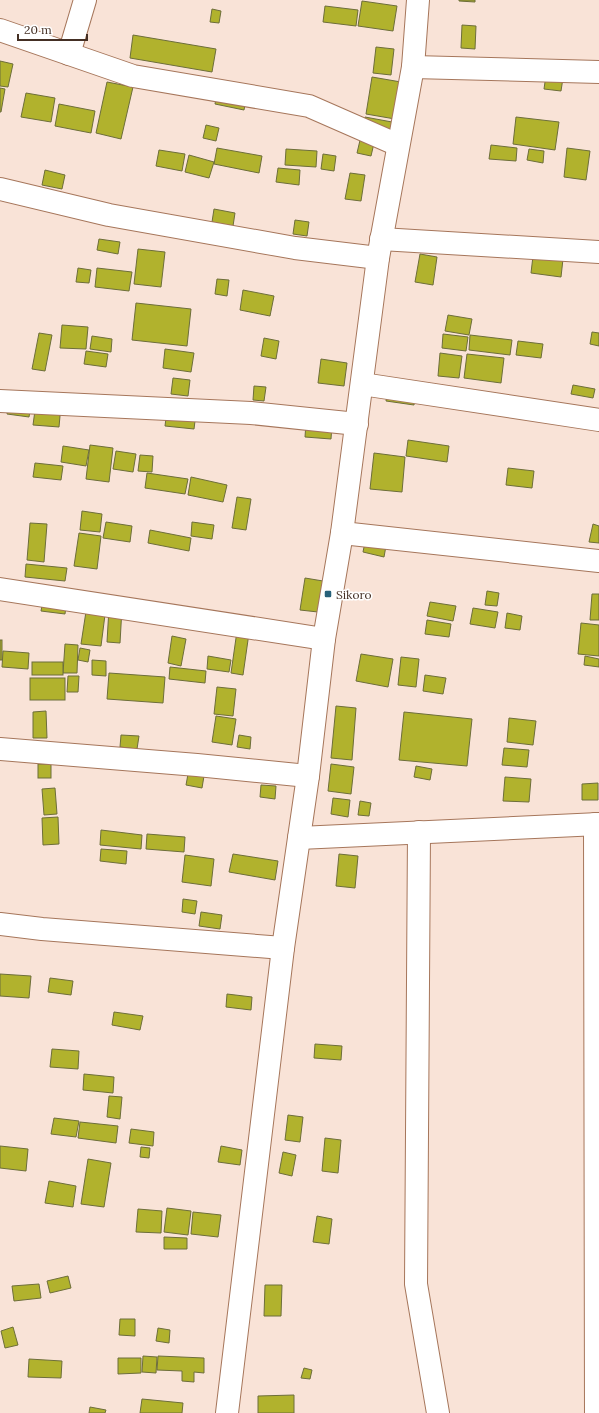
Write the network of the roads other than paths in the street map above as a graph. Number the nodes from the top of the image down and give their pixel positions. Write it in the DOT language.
graph roads {
  1 [pos="85,0"];
  2 [pos="418,0"];
  3 [pos="0,30"];
  4 [pos="69,54"];
  5 [pos="413,67"];
  6 [pos="599,72"];
  7 [pos="398,145"];
  8 [pos="0,190"];
  9 [pos="379,249"];
  10 [pos="599,252"];
  11 [pos="362,384"];
  12 [pos="0,401"];
  13 [pos="599,420"];
  14 [pos="357,424"];
  15 [pos="342,533"];
  16 [pos="599,561"];
  17 [pos="0,589"];
  18 [pos="324,639"];
  19 [pos="0,749"];
  20 [pos="308,776"];
  21 [pos="597,824"];
  22 [pos="419,832"];
  23 [pos="299,838"];
  24 [pos="0,924"];
  25 [pos="283,948"];
  26 [pos="227,1413"];
  27 [pos="438,1413"];
  28 [pos="596,1413"];
  1 -- 4 [label="street"];
  2 -- 5 [label="street"];
  3 -- 4 [label="street"];
  4 -- 7 [label="street"];
  5 -- 6 [label="street"];
  5 -- 7 [label="street"];
  7 -- 9 [label="street"];
  8 -- 9 [label="street"];
  9 -- 10 [label="street"];
  9 -- 11 [label="street"];
  11 -- 13 [label="street"];
  11 -- 14 [label="street"];
  12 -- 14 [label="street"];
  14 -- 15 [label="street"];
  15 -- 16 [label="street"];
  15 -- 18 [label="street"];
  17 -- 18 [label="street"];
  18 -- 20 [label="street"];
  19 -- 20 [label="street"];
  20 -- 23 [label="street"];
  21 -- 22 [label="street"];
  21 -- 28 [label="street"];
  22 -- 23 [label="street"];
  22 -- 27 [label="street"];
  23 -- 25 [label="street"];
  24 -- 25 [label="street"];
  25 -- 26 [label="street"];
}
